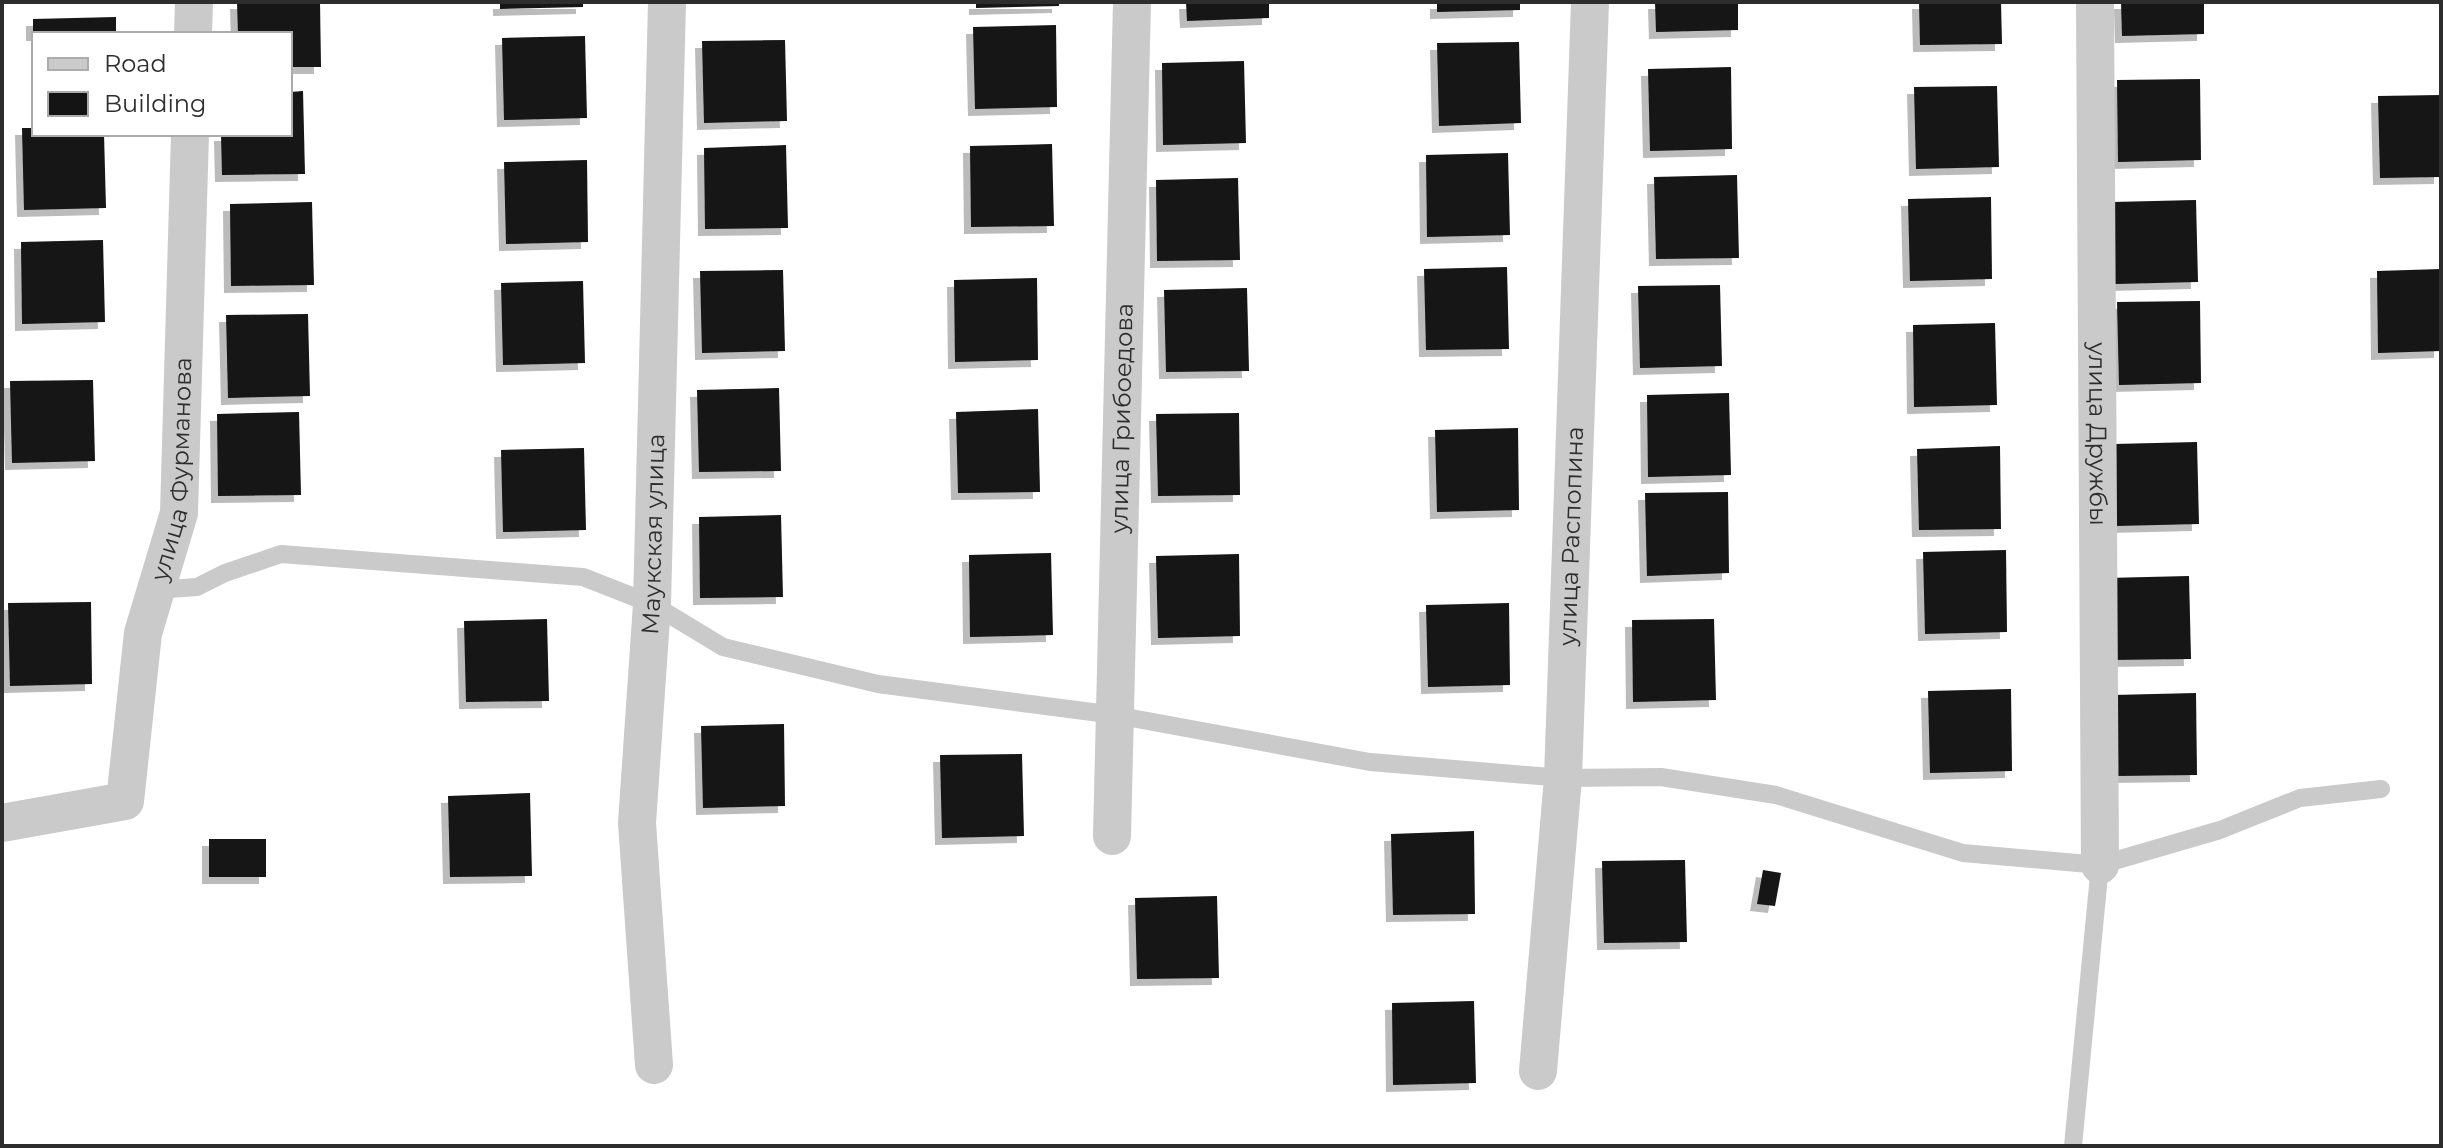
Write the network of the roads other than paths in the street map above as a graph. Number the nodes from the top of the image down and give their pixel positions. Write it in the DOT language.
graph roads {
  1 [pos="194,2"];
  2 [pos="667,2"];
  3 [pos="1132,2"];
  4 [pos="1590,2"];
  5 [pos="2095,2"];
  6 [pos="193,32"];
  7 [pos="190,136"];
  8 [pos="156,590"];
  9 [pos="652,604"];
  10 [pos="1115,715"];
  11 [pos="1563,778"];
  12 [pos="2381,789"];
  13 [pos="2,823"];
  14 [pos="1112,836"];
  15 [pos="2100,865"];
  16 [pos="654,1065"];
  17 [pos="1538,1071"];
  18 [pos="2073,1146"];
  1 -- 6 [label="street"];
  2 -- 9 [label="street, Маукская улица"];
  3 -- 10 [label="street, улица Грибоедова"];
  4 -- 11 [label="street, улица Распопина"];
  5 -- 15 [label="street, улица Дружбы"];
  7 -- 8 [label="street, улица Фурманова"];
  8 -- 9 [label="lane"];
  8 -- 13 [label="street, улица Фурманова"];
  9 -- 10 [label="lane"];
  9 -- 16 [label="street, Маукская улица"];
  10 -- 11 [label="lane"];
  10 -- 14 [label="street, улица Грибоедова"];
  11 -- 15 [label="lane"];
  11 -- 17 [label="street, улица Распопина"];
  12 -- 15 [label="lane"];
  15 -- 18 [label="lane"];
}
